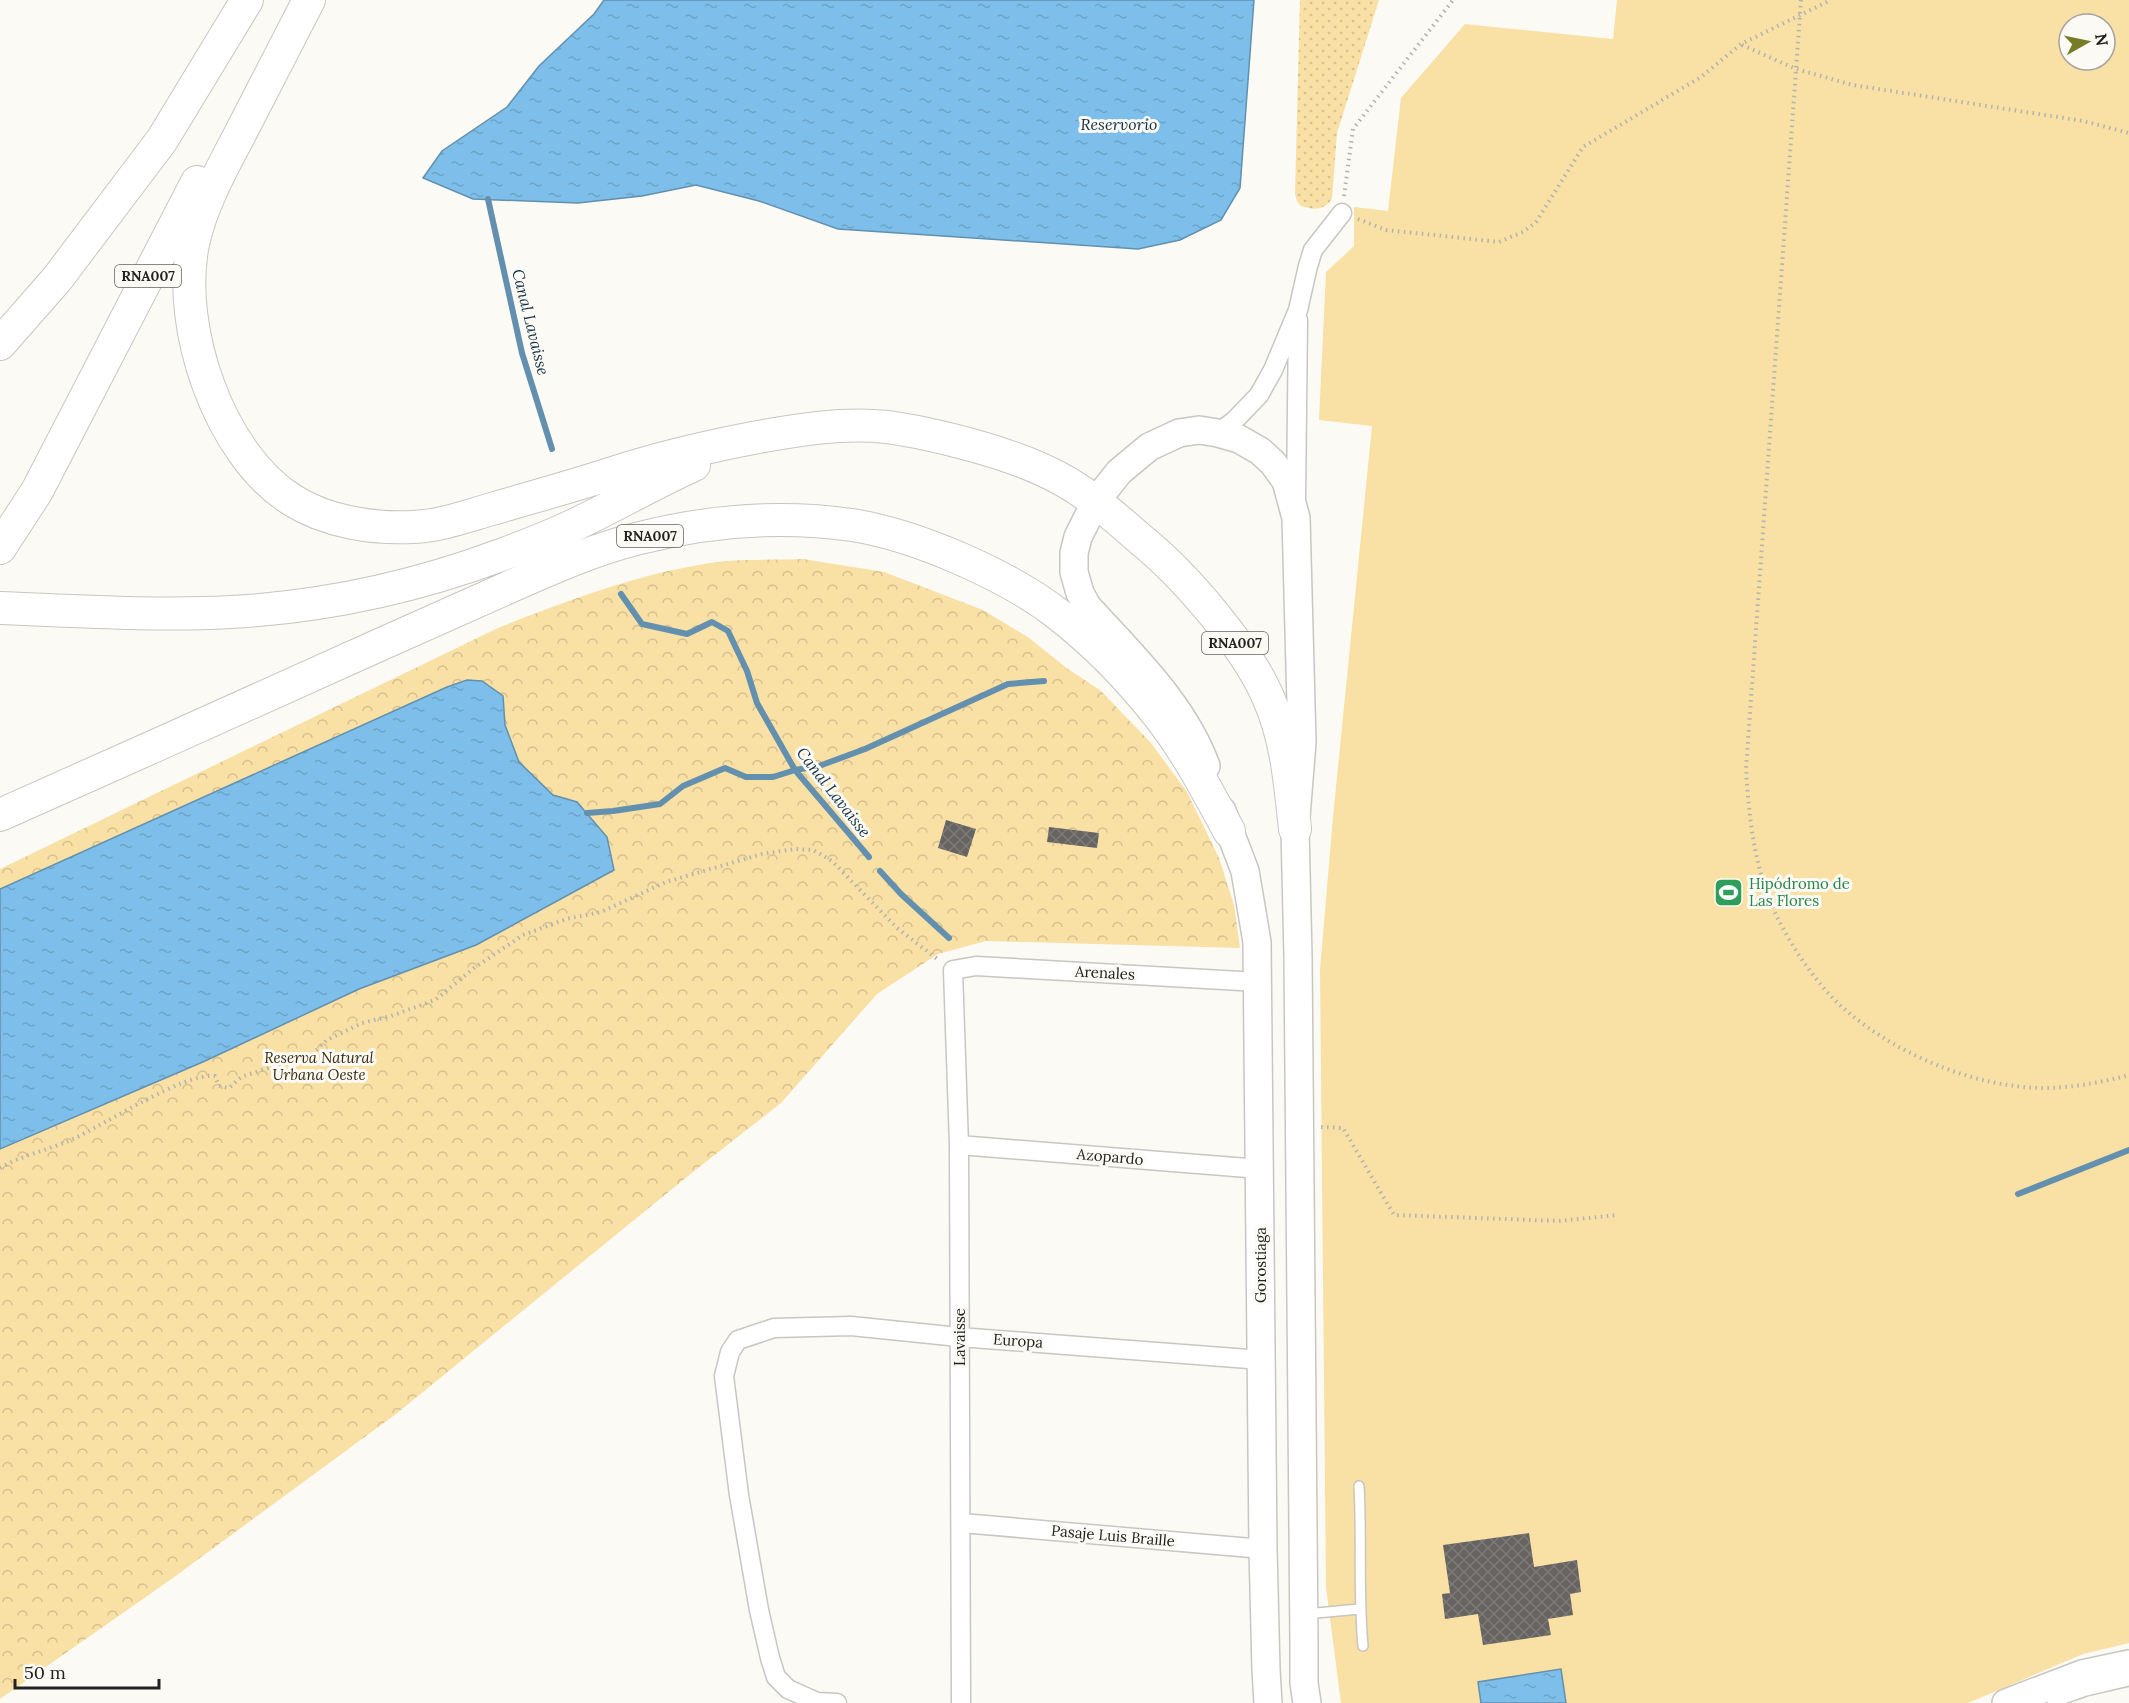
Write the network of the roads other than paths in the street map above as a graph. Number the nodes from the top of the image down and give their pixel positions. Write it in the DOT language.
graph roads {
  1 [pos="247,0"];
  2 [pos="291,0"];
  3 [pos="309,0"];
  4 [pos="1342,213"];
  5 [pos="1298,310"];
  6 [pos="0,344"];
  7 [pos="1218,433"];
  8 [pos="749,439"];
  9 [pos="1096,501"];
  10 [pos="1296,518"];
  11 [pos="0,548"];
  12 [pos="0,608"];
  13 [pos="0,815"];
  14 [pos="1295,829"];
  15 [pos="1229,831"];
  16 [pos="953,970"];
  17 [pos="1258,982"];
  18 [pos="959,1145"];
  19 [pos="1260,1169"];
  20 [pos="959,1337"];
  21 [pos="1262,1360"];
  22 [pos="1262,1410"];
  23 [pos="1302,1410"];
  24 [pos="1359,1486"];
  25 [pos="962,1524"];
  26 [pos="1263,1549"];
  27 [pos="1359,1610"];
  28 [pos="1303,1614"];
  29 [pos="1363,1646"];
  30 [pos="2129,1664"];
  31 [pos="2129,1681"];
  32 [pos="817,1702"];
  33 [pos="837,1703"];
  34 [pos="961,1703"];
  35 [pos="1268,1703"];
  36 [pos="1307,1703"];
  37 [pos="2006,1703"];
  38 [pos="2052,1703"];
  1 -- 6 [label="highway"];
  2 -- 11 [label="highway, RNA007"];
  3 -- 8 [label="highway"];
  4 -- 5 [label="street"];
  5 -- 7 [label="street"];
  5 -- 10 [label="street"];
  7 -- 9 [label="main road, Gorostiaga"];
  7 -- 10 [label="main road, Gorostiaga"];
  8 -- 9 [label="highway, RNA007"];
  8 -- 12 [label="highway, RNA007"];
  9 -- 14 [label="highway, RNA007"];
  9 -- 15 [label="main road, Gorostiaga"];
  10 -- 14 [label="main road, Gorostiaga"];
  13 -- 15 [label="highway, RNA007"];
  14 -- 23 [label="main road"];
  15 -- 17 [label="main road, Gorostiaga"];
  16 -- 17 [label="street, Arenales"];
  16 -- 18 [label="street, Lavaisse"];
  17 -- 19 [label="main road, Gorostiaga"];
  18 -- 19 [label="street, Azopardo"];
  18 -- 20 [label="street, Lavaisse"];
  19 -- 21 [label="main road, Gorostiaga"];
  20 -- 21 [label="street, Europa"];
  20 -- 25 [label="street, Lavaisse"];
  20 -- 32 [label="street, Europa"];
  21 -- 22 [label="main road, Gorostiaga"];
  22 -- 23 [label="main road"];
  22 -- 26 [label="main road, Gorostiaga"];
  23 -- 28 [label="main road"];
  24 -- 27 [label="lane"];
  25 -- 26 [label="street, Pasaje Luis Braille"];
  25 -- 34 [label="street, Lavaisse"];
  26 -- 35 [label="main road, Gorostiaga"];
  27 -- 28 [label="lane"];
  27 -- 29 [label="lane"];
  28 -- 36 [label="main road"];
  30 -- 37 [label="main road"];
  31 -- 38 [label="lane"];
  32 -- 33 [label="street"];
}
